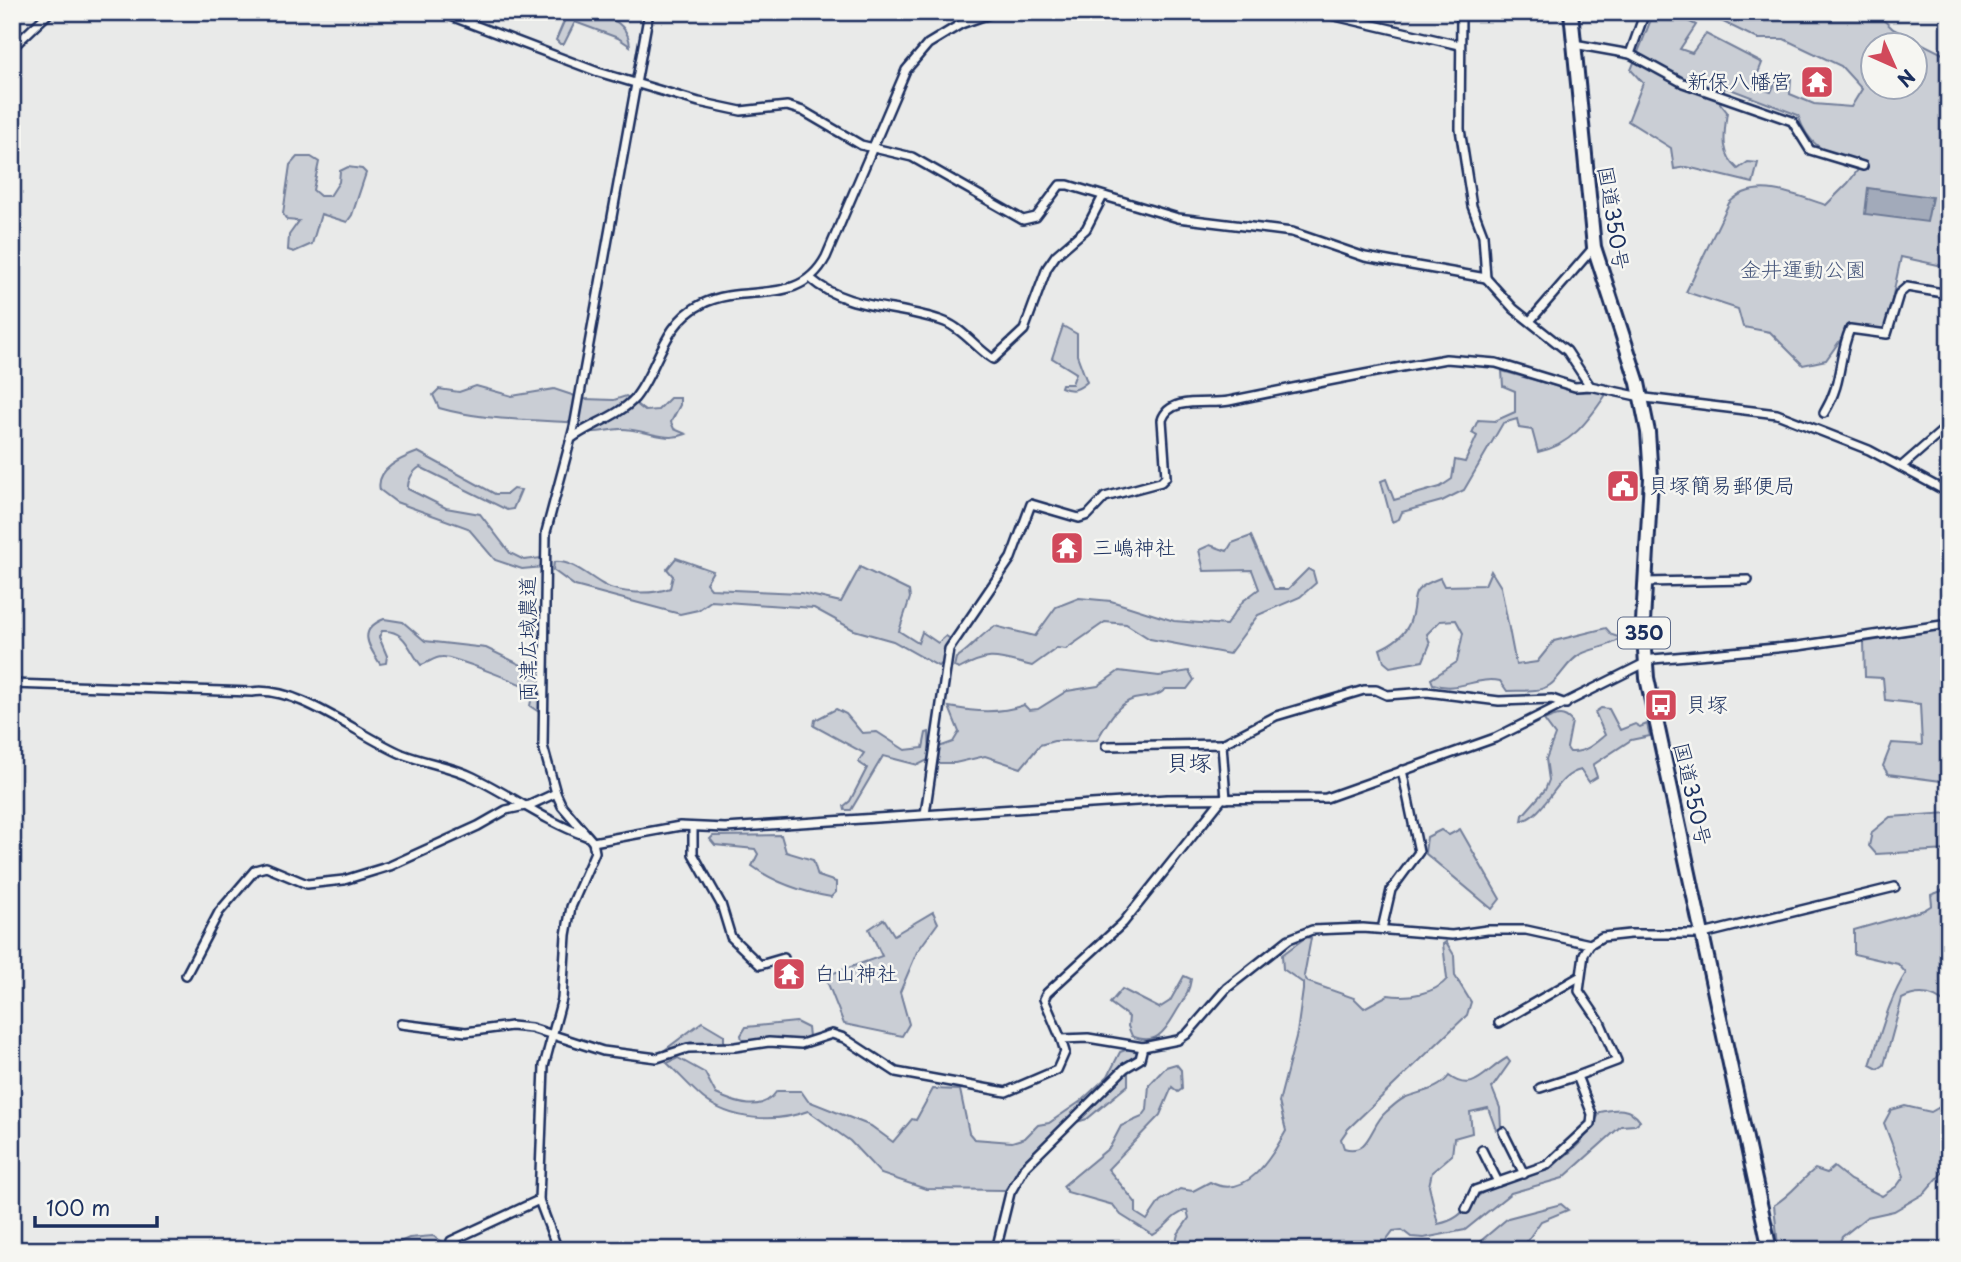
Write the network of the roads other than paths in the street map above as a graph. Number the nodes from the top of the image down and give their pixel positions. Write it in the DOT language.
graph roads {
  1 [pos="50,12"];
  2 [pos="440,12"];
  3 [pos="649,12"];
  4 [pos="995,12"];
  5 [pos="1318,12"];
  6 [pos="1461,12"];
  7 [pos="1572,12"];
  8 [pos="1645,12"];
  9 [pos="1574,44"];
  10 [pos="1459,45"];
  11 [pos="12,48"];
  12 [pos="1630,54"];
  13 [pos="636,85"];
  14 [pos="873,148"];
  15 [pos="1863,166"];
  16 [pos="1102,196"];
  17 [pos="1594,247"];
  18 [pos="1486,278"];
  19 [pos="811,279"];
  20 [pos="1949,294"];
  21 [pos="1530,321"];
  22 [pos="1590,386"];
  23 [pos="1641,396"];
  24 [pos="1824,414"];
  25 [pos="1949,425"];
  26 [pos="571,438"];
  27 [pos="1901,467"];
  28 [pos="1949,492"];
  29 [pos="1748,580"];
  30 [pos="1645,582"];
  31 [pos="1949,624"];
  32 [pos="1646,662"];
  33 [pos="12,684"];
  34 [pos="1567,704"];
  35 [pos="1222,744"];
  36 [pos="1106,746"];
  37 [pos="1402,770"];
  38 [pos="556,793"];
  39 [pos="1224,799"];
  40 [pos="520,806"];
  41 [pos="925,814"];
  42 [pos="693,827"];
  43 [pos="590,839"];
  44 [pos="1895,887"];
  45 [pos="1382,929"];
  46 [pos="1703,934"];
  47 [pos="1590,944"];
  48 [pos="784,958"];
  49 [pos="186,975"];
  50 [pos="1579,977"];
  51 [pos="1499,1023"];
  52 [pos="401,1024"];
  53 [pos="554,1034"];
  54 [pos="1061,1039"];
  55 [pos="1143,1047"];
  56 [pos="1577,1076"];
  57 [pos="1540,1088"];
  58 [pos="1503,1132"];
  59 [pos="1482,1150"];
  60 [pos="1524,1174"];
  61 [pos="1498,1182"];
  62 [pos="539,1200"];
  63 [pos="1466,1209"];
  64 [pos="451,1241"];
  65 [pos="558,1250"];
  66 [pos="996,1250"];
  67 [pos="1770,1250"];
  1 -- 11 [label="street"];
  2 -- 13 [label="street"];
  3 -- 13 [label="street, 両津広域農道"];
  4 -- 14 [label="street"];
  5 -- 10 [label="street"];
  6 -- 10 [label="street"];
  7 -- 9 [label="highway, 国道350号 / 350"];
  8 -- 12 [label="street"];
  9 -- 12 [label="street"];
  9 -- 17 [label="highway, 国道350号 / 350"];
  10 -- 18 [label="street"];
  12 -- 15 [label="street"];
  13 -- 14 [label="street"];
  13 -- 26 [label="street, 両津広域農道"];
  14 -- 16 [label="street"];
  14 -- 19 [label="street"];
  16 -- 18 [label="street"];
  16 -- 19 [label="street"];
  17 -- 21 [label="street"];
  17 -- 23 [label="highway, 国道350号 / 350"];
  18 -- 21 [label="street"];
  19 -- 26 [label="street"];
  20 -- 24 [label="street"];
  21 -- 22 [label="street"];
  22 -- 23 [label="street"];
  22 -- 41 [label="street"];
  23 -- 27 [label="street"];
  23 -- 30 [label="highway, 国道350号 / 350"];
  25 -- 27 [label="street"];
  26 -- 38 [label="street, 両津広域農道"];
  27 -- 28 [label="street"];
  29 -- 30 [label="street"];
  30 -- 32 [label="highway, 国道350号 / 350"];
  31 -- 32 [label="street"];
  32 -- 34 [label="street"];
  32 -- 46 [label="highway, 国道350号 / 350"];
  33 -- 40 [label="street"];
  34 -- 35 [label="street"];
  34 -- 37 [label="street"];
  35 -- 36 [label="street"];
  35 -- 39 [label="street"];
  37 -- 39 [label="street"];
  37 -- 45 [label="street"];
  38 -- 40 [label="street"];
  38 -- 43 [label="street, 両津広域農道"];
  39 -- 41 [label="street"];
  39 -- 54 [label="street"];
  40 -- 43 [label="street"];
  40 -- 49 [label="street"];
  41 -- 42 [label="street"];
  42 -- 43 [label="street"];
  42 -- 48 [label="street"];
  43 -- 53 [label="street"];
  44 -- 46 [label="street"];
  45 -- 47 [label="street"];
  45 -- 55 [label="street"];
  46 -- 47 [label="street"];
  46 -- 67 [label="highway, 国道350号 / 350"];
  47 -- 50 [label="street"];
  50 -- 51 [label="street"];
  50 -- 56 [label="street"];
  52 -- 53 [label="street"];
  53 -- 54 [label="street"];
  53 -- 62 [label="street"];
  54 -- 55 [label="street"];
  55 -- 66 [label="street"];
  56 -- 57 [label="street"];
  56 -- 60 [label="street"];
  58 -- 60 [label="street"];
  59 -- 61 [label="street"];
  60 -- 61 [label="street"];
  61 -- 63 [label="street"];
  62 -- 64 [label="street"];
  62 -- 65 [label="street"];
}
